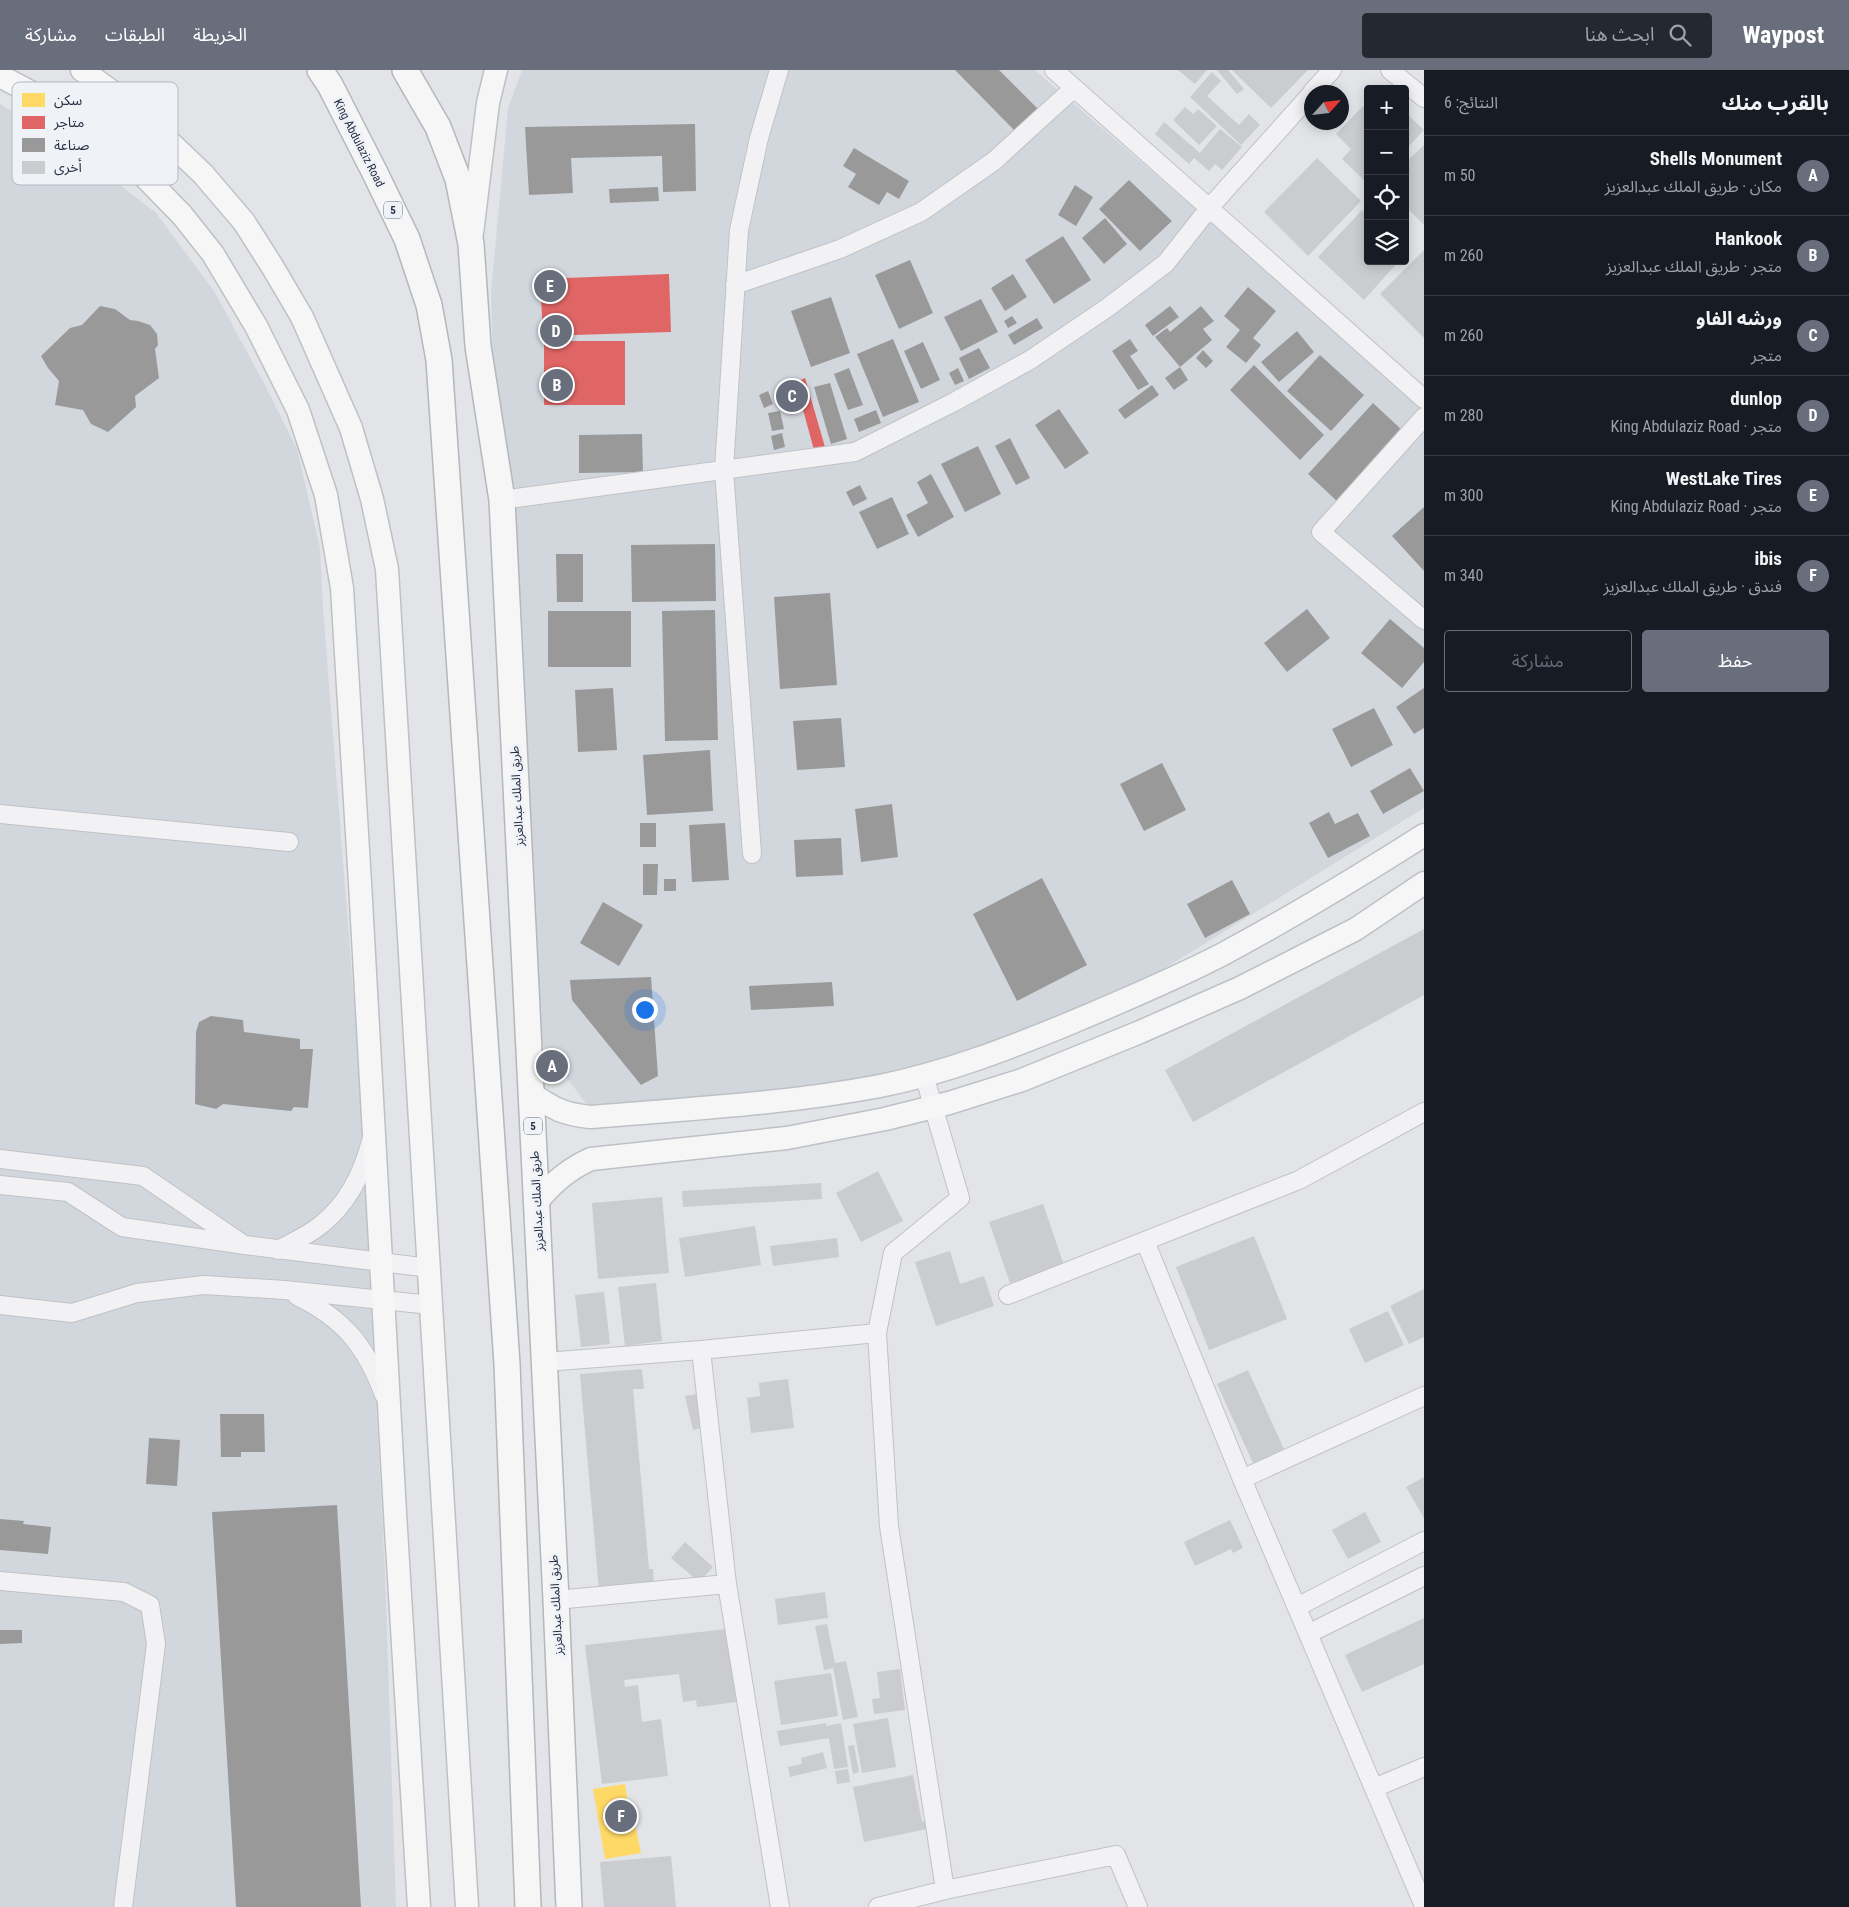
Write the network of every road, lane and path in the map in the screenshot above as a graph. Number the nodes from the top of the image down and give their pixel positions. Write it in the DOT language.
graph roads {
  1 [pos="82,70"];
  2 [pos="320,70"];
  3 [pos="406,70"];
  4 [pos="496,70"];
  5 [pos="779,70"];
  6 [pos="1054,70"];
  7 [pos="1332,70"];
  8 [pos="1390,70"];
  9 [pos="0,76"];
  10 [pos="12,82"];
  11 [pos="98,82"];
  12 [pos="1319,85"];
  13 [pos="1074,88"];
  14 [pos="1424,98"];
  15 [pos="1304,102"];
  16 [pos="178,150"];
  17 [pos="153,185"];
  18 [pos="1210,207"];
  19 [pos="471,244"];
  20 [pos="736,285"];
  21 [pos="1424,398"];
  22 [pos="1424,416"];
  23 [pos="724,470"];
  24 [pos="502,500"];
  25 [pos="1424,620"];
  26 [pos="0,814"];
  27 [pos="1424,835"];
  28 [pos="289,842"];
  29 [pos="752,854"];
  30 [pos="1424,883"];
  31 [pos="924,1075"];
  32 [pos="532,1094"];
  33 [pos="933,1107"];
  34 [pos="1424,1112"];
  35 [pos="374,1131"];
  36 [pos="0,1159"];
  37 [pos="0,1185"];
  38 [pos="537,1202"];
  39 [pos="1145,1241"];
  40 [pos="244,1245"];
  41 [pos="278,1250"];
  42 [pos="381,1263"];
  43 [pos="429,1268"];
  44 [pos="285,1290"];
  45 [pos="1008,1295"];
  46 [pos="383,1300"];
  47 [pos="431,1305"];
  48 [pos="0,1306"];
  49 [pos="877,1333"];
  50 [pos="701,1350"];
  51 [pos="545,1362"];
  52 [pos="1424,1396"];
  53 [pos="389,1408"];
  54 [pos="1242,1479"];
  55 [pos="1424,1541"];
  56 [pos="1424,1576"];
  57 [pos="0,1581"];
  58 [pos="727,1584"];
  59 [pos="556,1600"];
  60 [pos="1297,1606"];
  61 [pos="1308,1634"];
  62 [pos="1424,1767"];
  63 [pos="1374,1788"];
  64 [pos="944,1890"];
  65 [pos="1424,1906"];
  66 [pos="123,1907"];
  67 [pos="419,1907"];
  68 [pos="466,1907"];
  69 [pos="528,1907"];
  70 [pos="569,1907"];
  71 [pos="780,1907"];
  72 [pos="878,1907"];
  73 [pos="1138,1907"];
  1 -- 11 [label="main road"];
  2 -- 69 [label="highway, King Abdulaziz Road / 5"];
  3 -- 19 [label="highway, 5"];
  4 -- 19 [label="main road"];
  5 -- 20 [label="street"];
  6 -- 13 [label="street"];
  7 -- 12 [label="street"];
  8 -- 14 [label="street"];
  9 -- 10 [label="main road"];
  13 -- 18 [label="street"];
  13 -- 20 [label="street"];
  15 -- 18 [label="street"];
  16 -- 43 [label="main road"];
  17 -- 35 [label="main road"];
  18 -- 21 [label="street"];
  18 -- 23 [label="street"];
  19 -- 24 [label="highway, 5"];
  20 -- 23 [label="street"];
  22 -- 25 [label="street"];
  23 -- 24 [label="street"];
  23 -- 29 [label="street"];
  24 -- 32 [label="highway, طريق الملك عبدالعزيز / 5"];
  26 -- 28 [label="street"];
  27 -- 31 [label="main road"];
  30 -- 33 [label="main road"];
  31 -- 32 [label="main road"];
  31 -- 33 [label="street"];
  32 -- 38 [label="highway, طريق الملك عبدالعزيز / 5"];
  33 -- 38 [label="main road"];
  33 -- 49 [label="street"];
  34 -- 39 [label="street"];
  35 -- 41 [label="street"];
  35 -- 42 [label="main road"];
  36 -- 40 [label="street"];
  37 -- 40 [label="street"];
  38 -- 51 [label="highway, طريق الملك عبدالعزيز / 5"];
  39 -- 45 [label="street"];
  39 -- 54 [label="street"];
  40 -- 41 [label="street"];
  41 -- 42 [label="street"];
  42 -- 43 [label="street"];
  42 -- 46 [label="main road"];
  43 -- 47 [label="main road"];
  44 -- 46 [label="street"];
  44 -- 48 [label="street"];
  44 -- 53 [label="street"];
  46 -- 47 [label="street"];
  46 -- 53 [label="main road"];
  47 -- 68 [label="main road"];
  49 -- 50 [label="street"];
  49 -- 64 [label="street"];
  50 -- 51 [label="street"];
  50 -- 58 [label="street"];
  51 -- 59 [label="highway, طريق الملك عبدالعزيز / 5"];
  52 -- 54 [label="street"];
  53 -- 67 [label="main road"];
  54 -- 60 [label="street"];
  55 -- 60 [label="street"];
  56 -- 61 [label="street"];
  57 -- 66 [label="street"];
  58 -- 59 [label="street"];
  58 -- 71 [label="street"];
  59 -- 70 [label="highway, طريق الملك عبدالعزيز / 5"];
  60 -- 61 [label="street"];
  61 -- 63 [label="street"];
  62 -- 63 [label="street"];
  63 -- 65 [label="street"];
  64 -- 72 [label="street"];
  64 -- 73 [label="street"];
}
